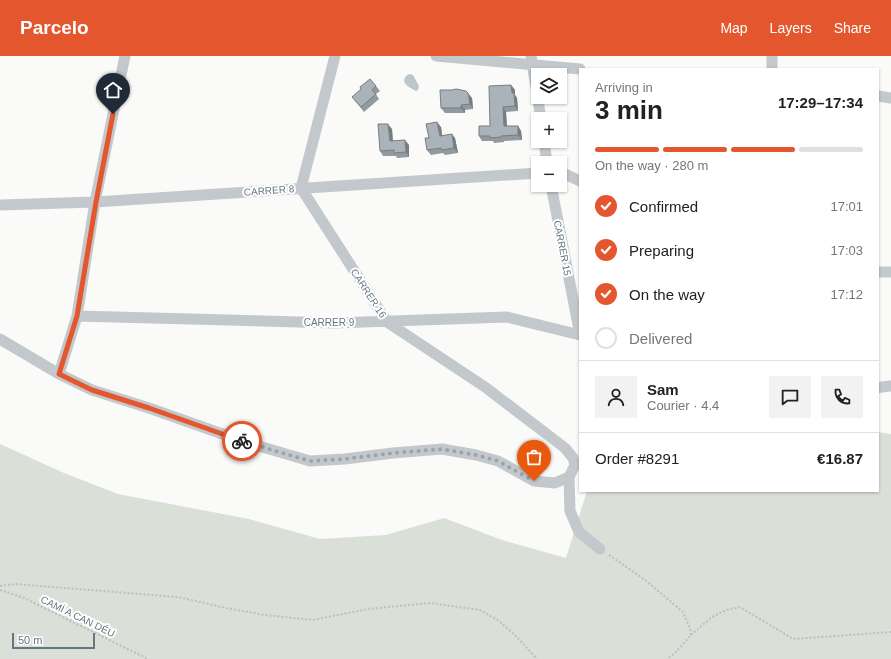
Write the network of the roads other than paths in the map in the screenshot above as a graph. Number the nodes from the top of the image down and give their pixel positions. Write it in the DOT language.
graph roads {
  1 [pos="125,56"];
  2 [pos="335,56"];
  3 [pos="436,56"];
  4 [pos="772,56"];
  5 [pos="532,60"];
  6 [pos="772,68"];
  7 [pos="579,69"];
  8 [pos="879,96"];
  9 [pos="891,98"];
  10 [pos="540,112"];
  11 [pos="531,173"];
  12 [pos="567,175"];
  13 [pos="579,181"];
  14 [pos="301,188"];
  15 [pos="552,192"];
  16 [pos="96,202"];
  17 [pos="0,205"];
  18 [pos="879,272"];
  19 [pos="891,272"];
  20 [pos="77,316"];
  21 [pos="387,322"];
  22 [pos="579,330"];
  23 [pos="579,335"];
  24 [pos="0,339"];
  25 [pos="59,374"];
  26 [pos="891,386"];
  27 [pos="879,388"];
  28 [pos="569,477"];
  29 [pos="600,549"];
  1 -- 16 [label="street"];
  2 -- 14 [label="street"];
  3 -- 5 [label="street"];
  4 -- 6 [label="street"];
  5 -- 7 [label="street"];
  5 -- 10 [label="street"];
  8 -- 9 [label="street"];
  11 -- 14 [label="street, CARRER 8"];
  12 -- 13 [label="street"];
  14 -- 16 [label="street, CARRER 8"];
  14 -- 21 [label="street, CARRER 16"];
  15 -- 22 [label="street, CARRER 15"];
  16 -- 17 [label="street, CARRER 8"];
  16 -- 20 [label="street"];
  18 -- 19 [label="street"];
  20 -- 21 [label="street, CARRER 9"];
  20 -- 25 [label="street"];
  21 -- 23 [label="street, CARRER 9"];
  21 -- 28 [label="street, CARRER 16"];
  24 -- 25 [label="street"];
  25 -- 28 [label="street"];
  26 -- 27 [label="street"];
  28 -- 29 [label="street"];
}
